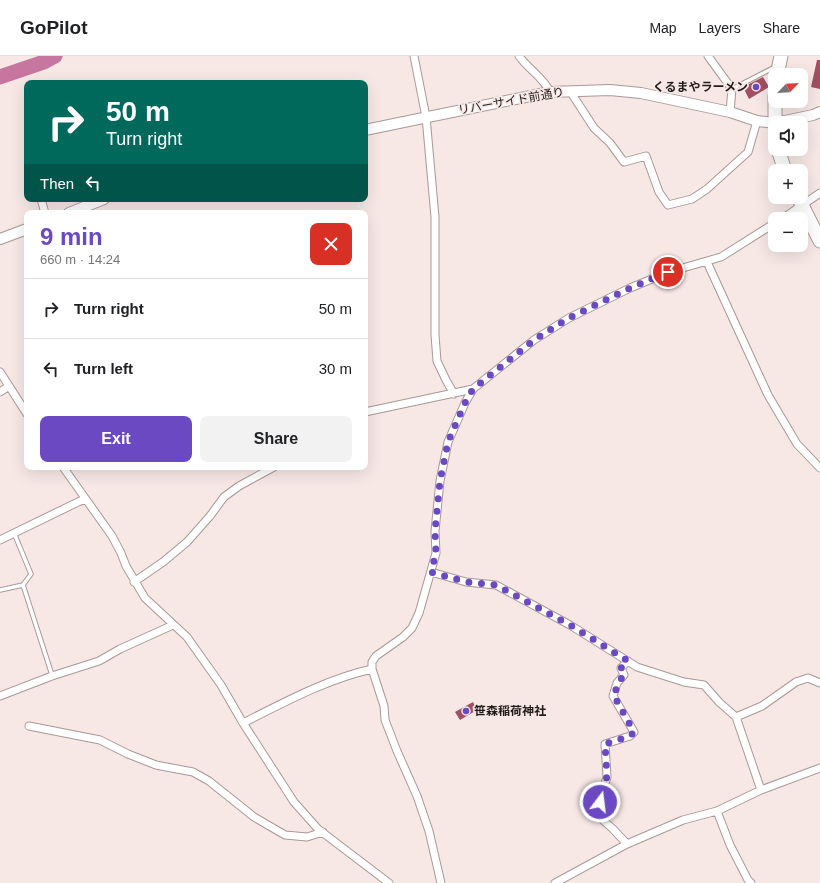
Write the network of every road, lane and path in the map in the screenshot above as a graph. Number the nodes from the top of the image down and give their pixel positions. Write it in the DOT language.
graph roads {
  1 [pos="414,56"];
  2 [pos="519,56"];
  3 [pos="708,56"];
  4 [pos="779,66"];
  5 [pos="732,89"];
  6 [pos="570,91"];
  7 [pos="550,92"];
  8 [pos="730,112"];
  9 [pos="820,112"];
  10 [pos="808,116"];
  11 [pos="426,117"];
  12 [pos="757,121"];
  13 [pos="768,122"];
  14 [pos="368,129"];
  15 [pos="820,193"];
  16 [pos="808,198"];
  17 [pos="96,202"];
  18 [pos="798,204"];
  19 [pos="801,204"];
  20 [pos="76,210"];
  21 [pos="789,212"];
  22 [pos="768,228"];
  23 [pos="24,230"];
  24 [pos="0,239"];
  25 [pos="820,241"];
  26 [pos="707,262"];
  27 [pos="0,372"];
  28 [pos="9,386"];
  29 [pos="473,389"];
  30 [pos="0,392"];
  31 [pos="454,394"];
  32 [pos="24,409"];
  33 [pos="368,411"];
  34 [pos="820,468"];
  35 [pos="65,470"];
  36 [pos="268,470"];
  37 [pos="85,500"];
  38 [pos="14,533"];
  39 [pos="0,540"];
  40 [pos="431,572"];
  41 [pos="134,582"];
  42 [pos="23,585"];
  43 [pos="0,590"];
  44 [pos="173,625"];
  45 [pos="628,661"];
  46 [pos="372,669"];
  47 [pos="52,676"];
  48 [pos="820,683"];
  49 [pos="0,696"];
  50 [pos="736,717"];
  51 [pos="243,723"];
  52 [pos="29,726"];
  53 [pos="820,768"];
  54 [pos="761,790"];
  55 [pos="717,811"];
  56 [pos="323,832"];
  57 [pos="627,844"];
  58 [pos="389,883"];
  59 [pos="441,883"];
  60 [pos="555,883"];
  61 [pos="751,883"];
  1 -- 11 [label="street"];
  2 -- 7 [label="street"];
  3 -- 5 [label="street"];
  4 -- 5 [label="lane"];
  5 -- 8 [label="street"];
  6 -- 7 [label="street, リバーサイド前通り"];
  6 -- 8 [label="street, リバーサイド前通り"];
  6 -- 12 [label="street"];
  7 -- 11 [label="street, リバーサイド前通り"];
  8 -- 12 [label="street, リバーサイド前通り"];
  9 -- 10 [label="street, リバーサイド前通り"];
  11 -- 14 [label="street, リバーサイド前通り"];
  11 -- 31 [label="street"];
  12 -- 13 [label="street, リバーサイド前通り"];
  15 -- 16 [label="street"];
  17 -- 20 [label="street"];
  18 -- 21 [label="street"];
  19 -- 25 [label="highway"];
  22 -- 26 [label="street"];
  23 -- 24 [label="street"];
  26 -- 29 [label="street"];
  26 -- 34 [label="street"];
  27 -- 28 [label="street"];
  28 -- 30 [label="street"];
  28 -- 32 [label="street"];
  29 -- 31 [label="street"];
  29 -- 40 [label="street"];
  31 -- 33 [label="street"];
  35 -- 37 [label="street"];
  36 -- 41 [label="street"];
  37 -- 38 [label="street"];
  37 -- 41 [label="street"];
  38 -- 39 [label="street"];
  38 -- 42 [label="lane"];
  40 -- 45 [label="street"];
  40 -- 46 [label="street"];
  41 -- 44 [label="street"];
  42 -- 43 [label="lane"];
  42 -- 47 [label="lane"];
  44 -- 47 [label="street"];
  44 -- 51 [label="street"];
  45 -- 50 [label="street"];
  45 -- 57 [label="street"];
  46 -- 51 [label="street"];
  46 -- 59 [label="street"];
  47 -- 49 [label="street"];
  48 -- 50 [label="street"];
  50 -- 54 [label="street"];
  51 -- 56 [label="street"];
  52 -- 56 [label="street"];
  53 -- 54 [label="street"];
  54 -- 55 [label="street"];
  55 -- 57 [label="street"];
  55 -- 61 [label="street"];
  56 -- 58 [label="street"];
  57 -- 60 [label="street"];
}
